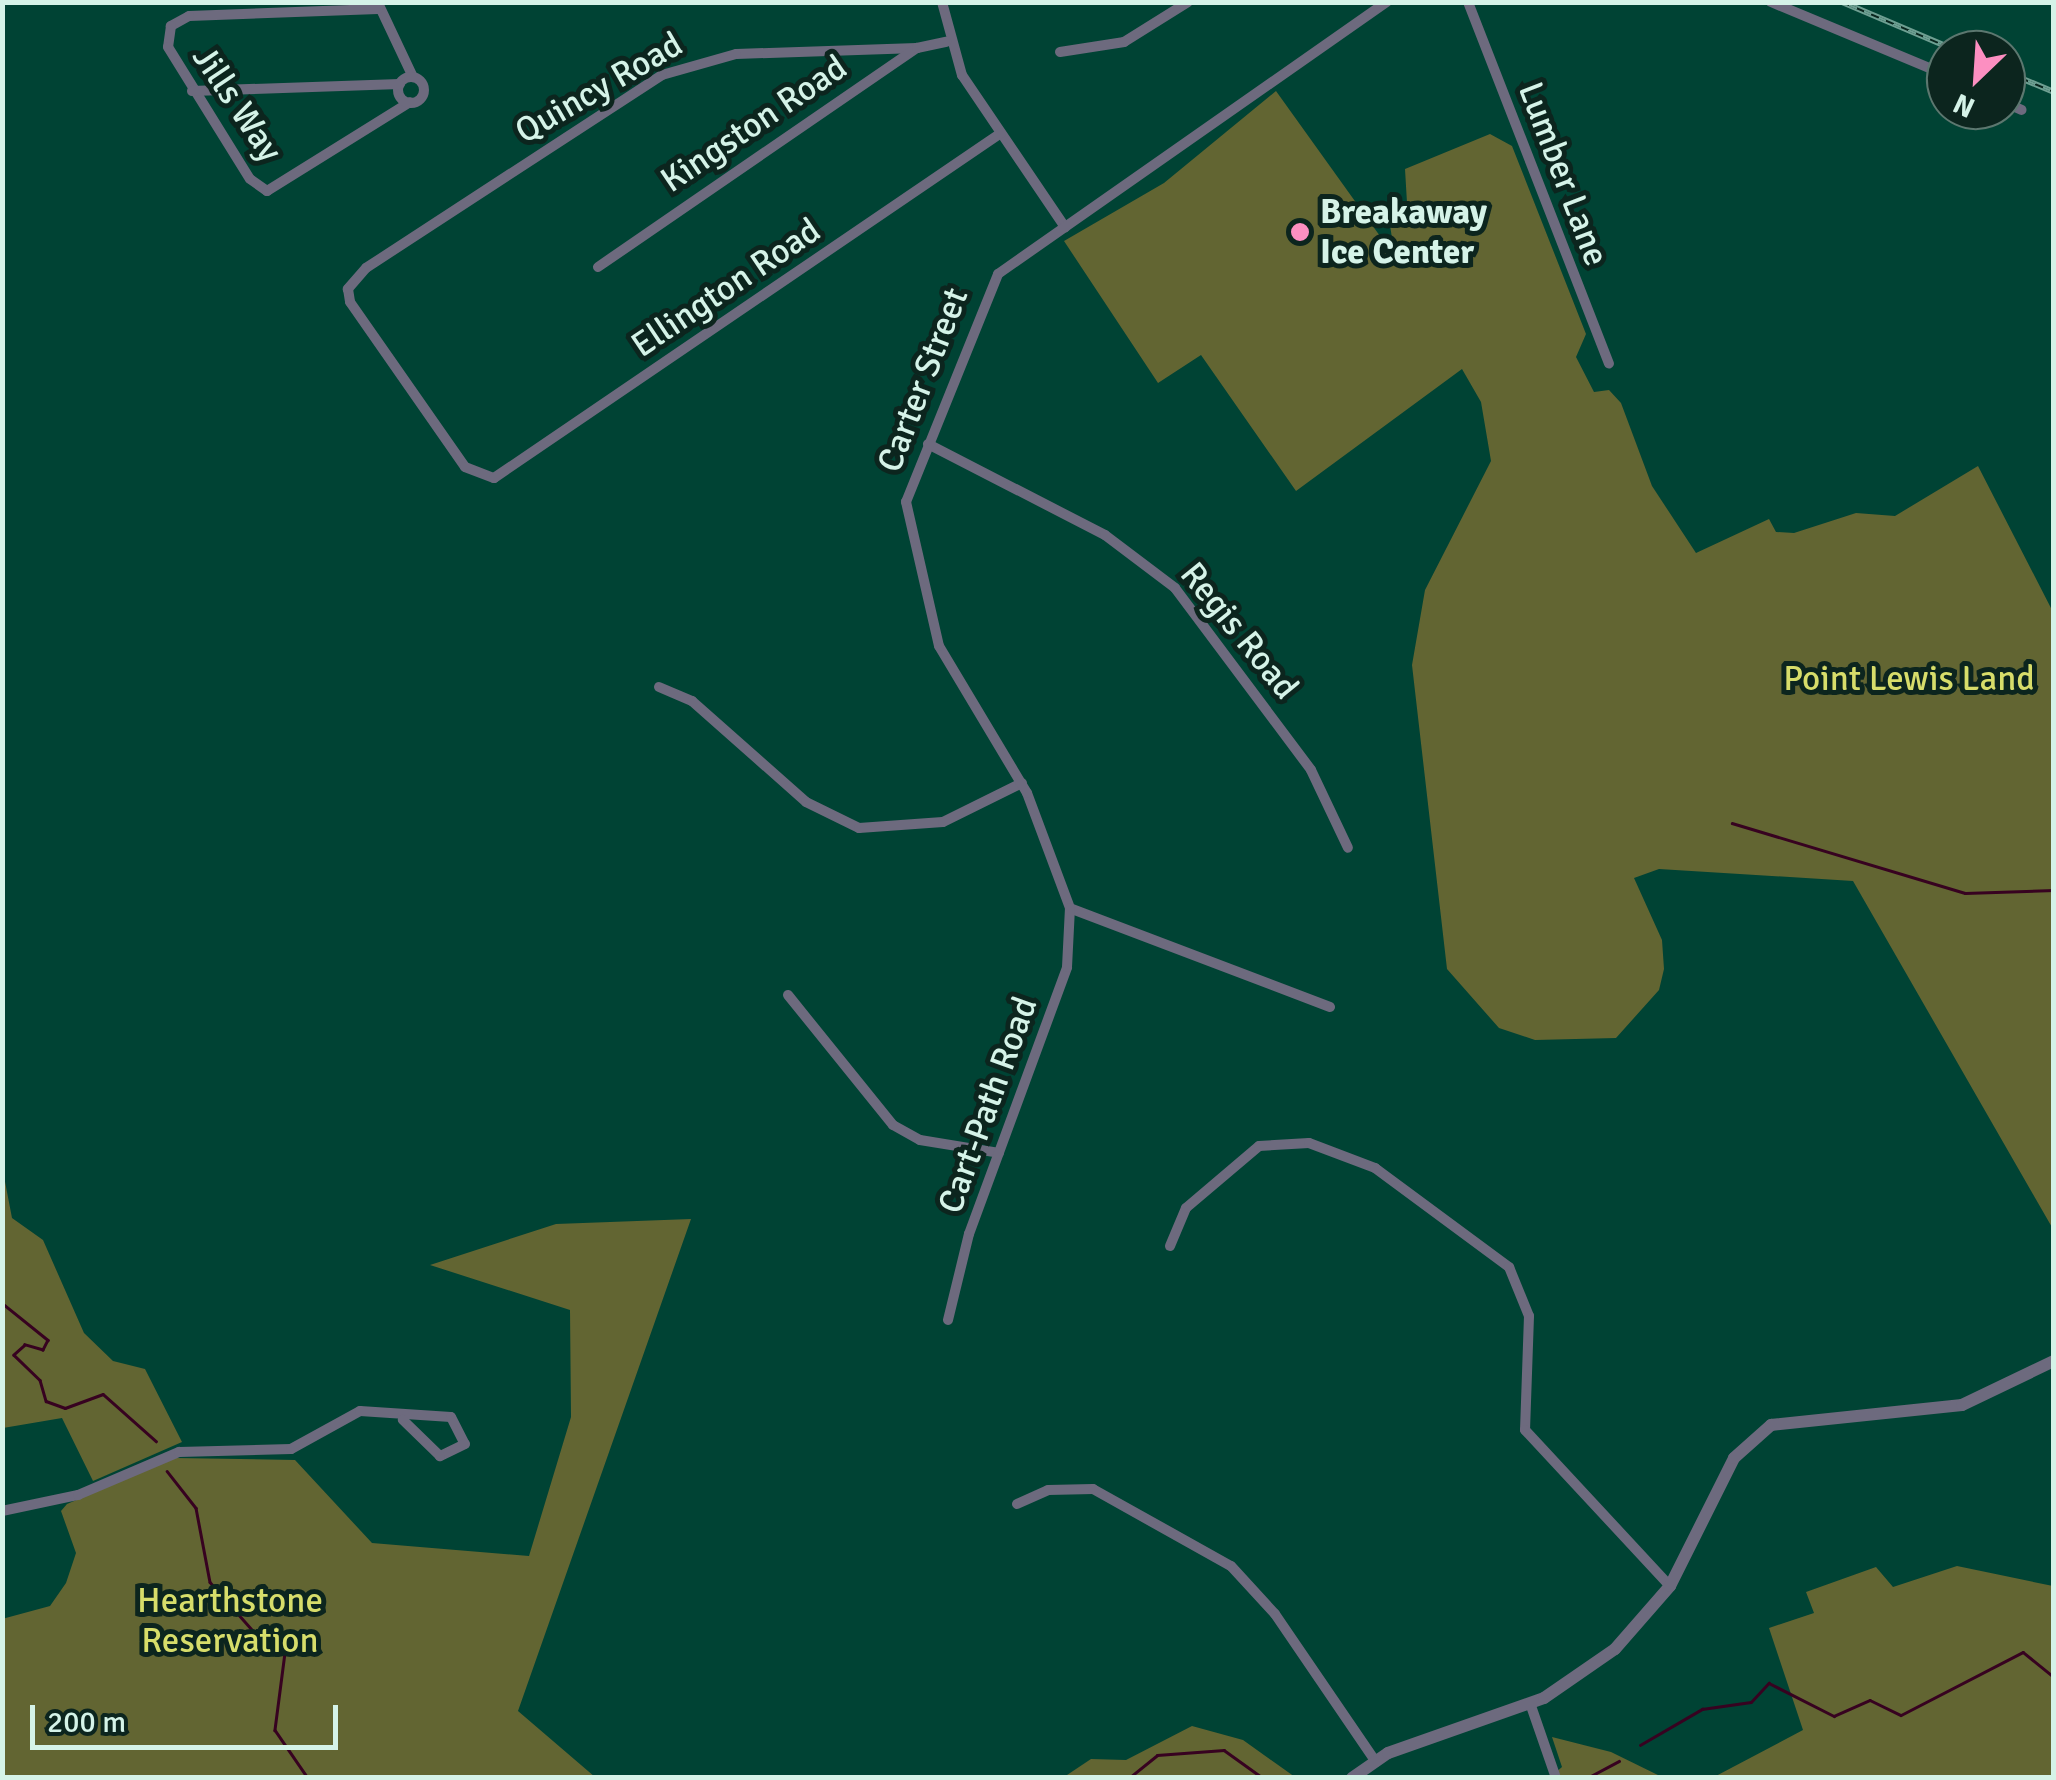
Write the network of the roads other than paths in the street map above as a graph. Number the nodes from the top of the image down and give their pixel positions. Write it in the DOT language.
graph roads {
  1 [pos="942,2"];
  2 [pos="1188,2"];
  3 [pos="1387,2"];
  4 [pos="1468,2"];
  5 [pos="1772,2"];
  6 [pos="378,6"];
  7 [pos="946,42"];
  8 [pos="917,48"];
  9 [pos="1060,52"];
  10 [pos="1926,67"];
  11 [pos="413,77"];
  12 [pos="400,84"];
  13 [pos="192,91"];
  14 [pos="410,102"];
  15 [pos="1001,133"];
  16 [pos="1065,227"];
  17 [pos="598,267"];
  18 [pos="1610,364"];
  19 [pos="928,444"];
  20 [pos="480,479"];
  21 [pos="659,686"];
  22 [pos="1022,783"];
  23 [pos="1348,848"];
  24 [pos="1070,908"];
  25 [pos="788,995"];
  26 [pos="1330,1007"];
  27 [pos="1000,1153"];
  28 [pos="1170,1246"];
  29 [pos="948,1320"];
  30 [pos="2054,1360"];
  31 [pos="403,1420"];
  32 [pos="1017,1504"];
  33 [pos="2,1511"];
  34 [pos="1670,1586"];
  35 [pos="1530,1703"];
  36 [pos="1376,1762"];
  37 [pos="1352,1778"];
  38 [pos="1556,1778"];
  1 -- 7 [label="street"];
  2 -- 9 [label="street"];
  3 -- 16 [label="street, Carter Street"];
  4 -- 18 [label="street, Lumber Lane"];
  5 -- 10 [label="street"];
  6 -- 11 [label="street, Jills Way"];
  6 -- 13 [label="street, Jills Way"];
  7 -- 8 [label="street, Kingston Road"];
  7 -- 15 [label="street"];
  8 -- 17 [label="street, Kingston Road"];
  8 -- 20 [label="street, Quincy Road"];
  11 -- 12 [label="street"];
  11 -- 14 [label="street"];
  12 -- 13 [label="street"];
  12 -- 14 [label="street"];
  13 -- 14 [label="street, Jills Way"];
  15 -- 16 [label="street"];
  15 -- 20 [label="street, Ellington Road"];
  16 -- 19 [label="street, Carter Street"];
  19 -- 22 [label="street, Carter Street"];
  19 -- 23 [label="street, Regis Road"];
  21 -- 22 [label="street"];
  22 -- 24 [label="street, Carter Street"];
  24 -- 26 [label="street"];
  24 -- 27 [label="street, Cart-Path Road"];
  25 -- 27 [label="street"];
  27 -- 29 [label="street, Cart-Path Road"];
  28 -- 34 [label="street"];
  30 -- 34 [label="street"];
  31 -- 31 [label="street"];
  31 -- 33 [label="street"];
  32 -- 36 [label="street"];
  34 -- 35 [label="street"];
  35 -- 36 [label="street"];
  35 -- 38 [label="street"];
  36 -- 37 [label="street"];
}
